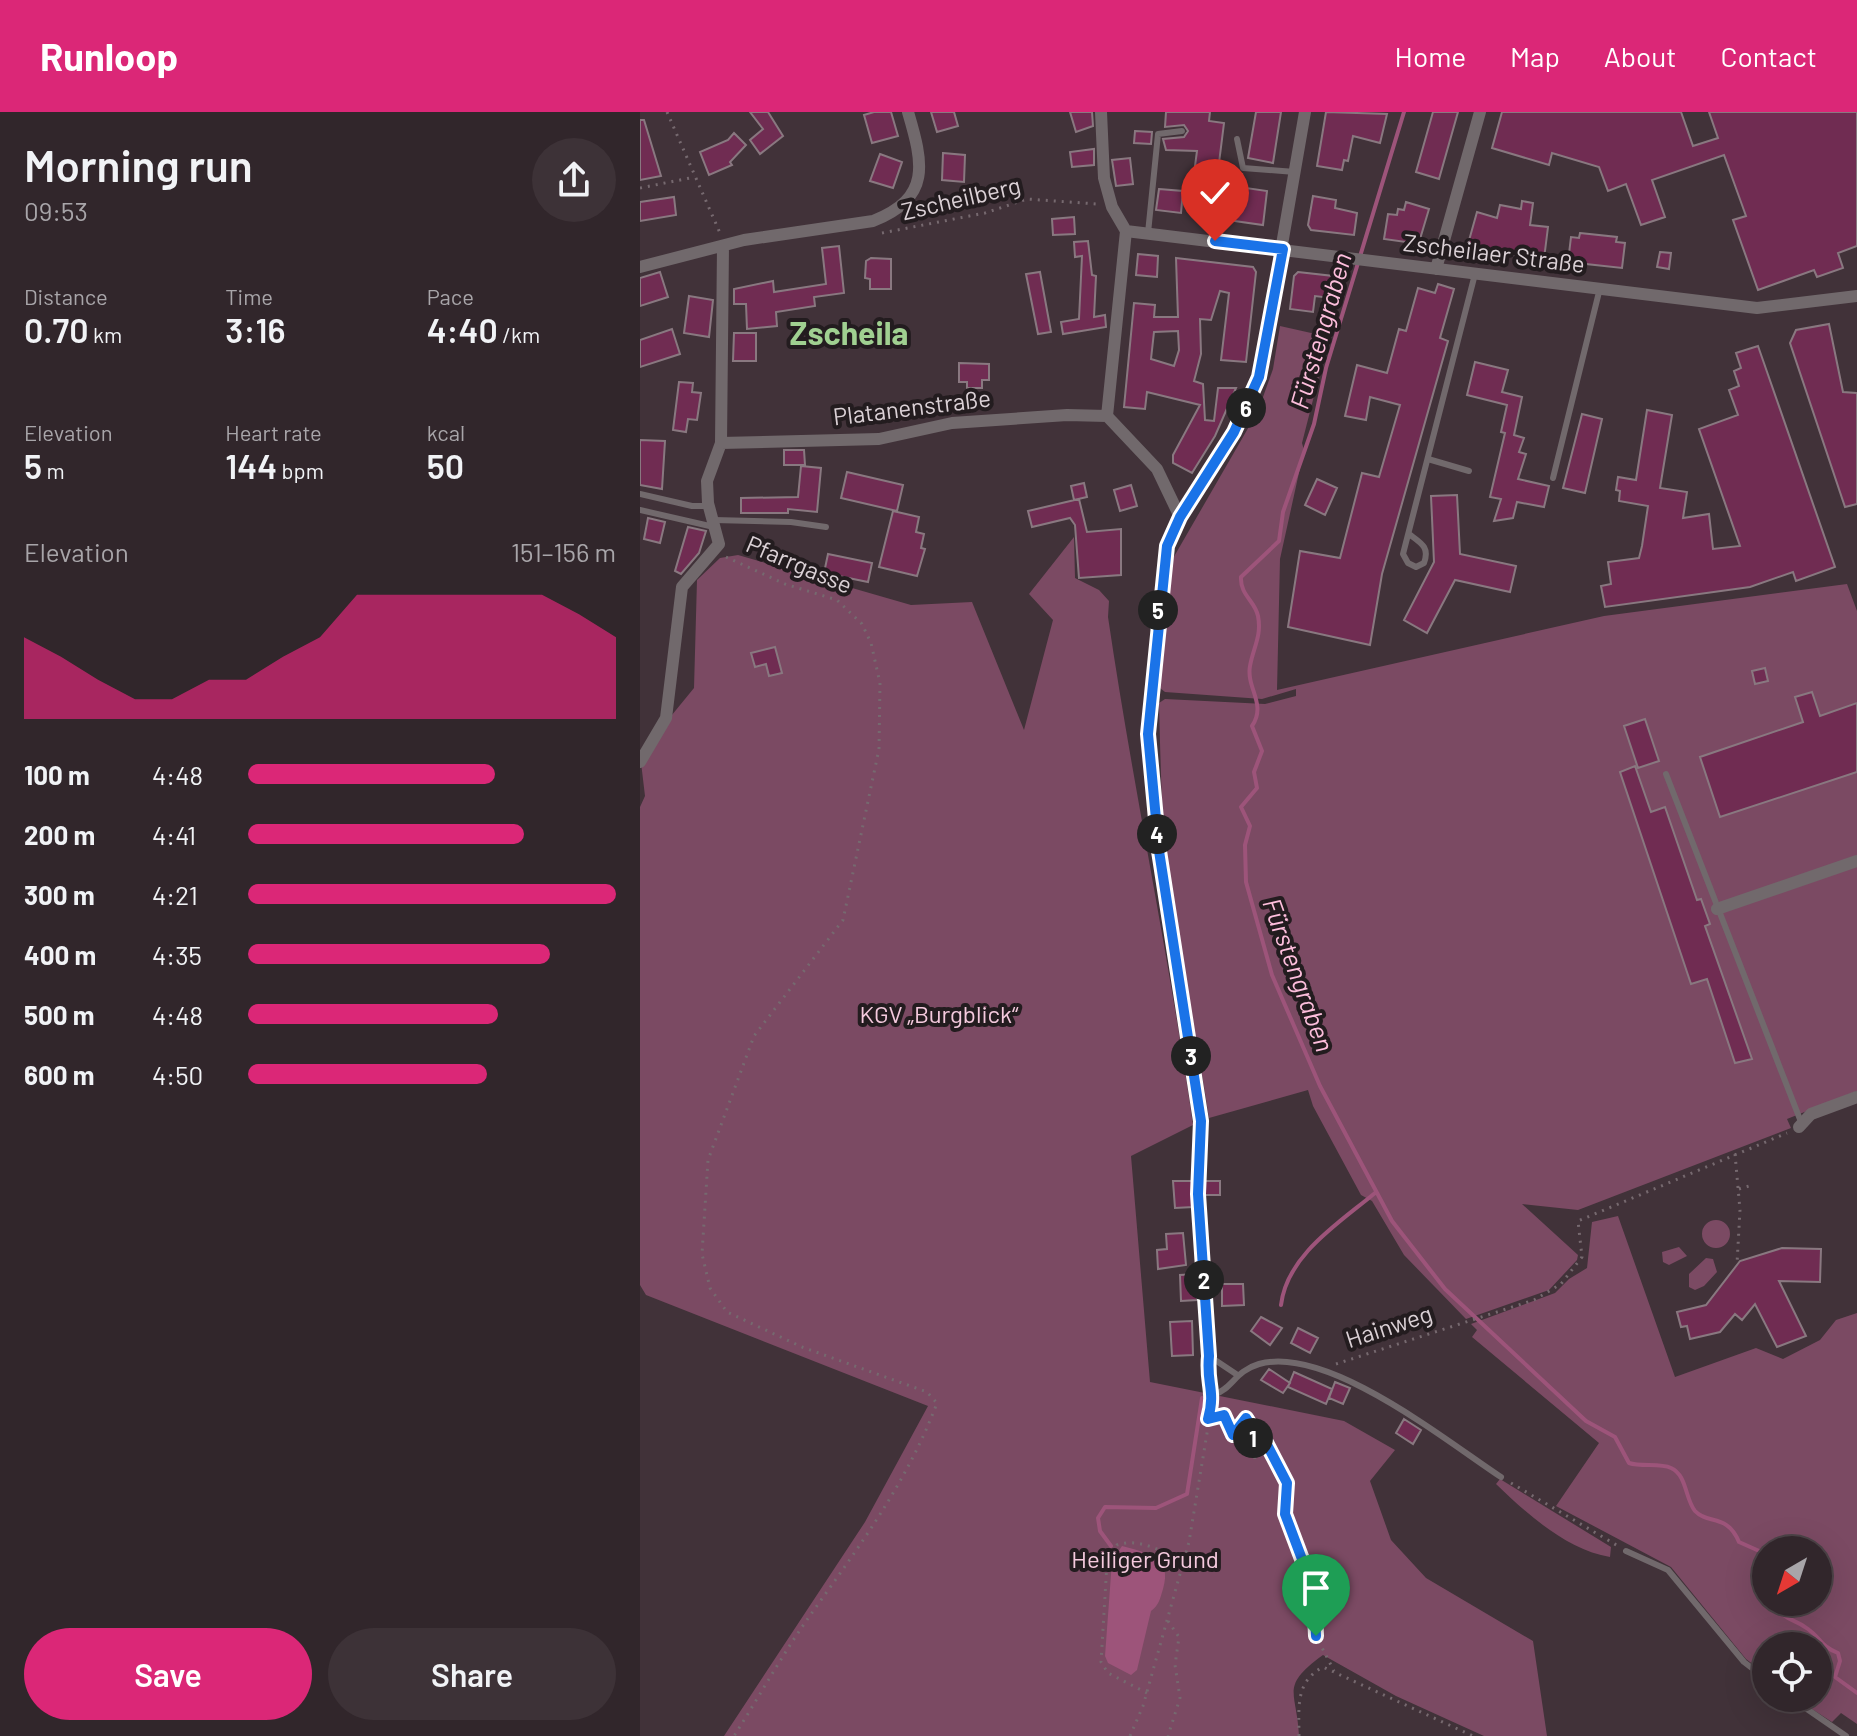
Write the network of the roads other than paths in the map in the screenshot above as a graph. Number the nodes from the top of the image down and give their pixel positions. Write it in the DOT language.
graph roads {
  1 [pos="908,112"];
  2 [pos="1101,112"];
  3 [pos="1305,112"];
  4 [pos="1480,112"];
  5 [pos="1182,131"];
  6 [pos="1237,139"];
  7 [pos="1295,172"];
  8 [pos="1126,231"];
  9 [pos="1148,233"];
  10 [pos="723,246"];
  11 [pos="1283,249"];
  12 [pos="640,267"];
  13 [pos="1436,269"];
  14 [pos="1475,274"];
  15 [pos="1600,288"];
  16 [pos="1857,296"];
  17 [pos="1107,416"];
  18 [pos="721,443"];
  19 [pos="1428,459"];
  20 [pos="1469,471"];
  21 [pos="1553,478"];
  22 [pos="640,494"];
  23 [pos="710,506"];
  24 [pos="640,510"];
  25 [pos="1180,517"];
  26 [pos="714,523"];
  27 [pos="826,527"];
  28 [pos="1409,534"];
  29 [pos="640,762"];
  30 [pos="1666,774"];
  31 [pos="1857,861"];
  32 [pos="1717,909"];
  33 [pos="1857,1097"];
  34 [pos="1800,1125"];
  35 [pos="1209,1356"];
  36 [pos="1236,1374"];
  37 [pos="1501,1477"];
  38 [pos="1626,1551"];
  39 [pos="1752,1668"];
  40 [pos="1811,1712"];
  41 [pos="1846,1736"];
  1 -- 10 [label="street"];
  2 -- 8 [label="street"];
  3 -- 7 [label="street"];
  4 -- 13 [label="street"];
  5 -- 9 [label="lane"];
  6 -- 7 [label="lane"];
  7 -- 11 [label="street"];
  8 -- 9 [label="street, Zscheilaer Straße"];
  8 -- 17 [label="street"];
  9 -- 11 [label="street, Zscheilaer Straße"];
  10 -- 12 [label="street"];
  10 -- 18 [label="street, Pfarrgasse"];
  11 -- 13 [label="street, Zscheilaer Straße"];
  11 -- 25 [label="street"];
  13 -- 14 [label="street, Zscheilaer Straße"];
  14 -- 15 [label="street, Zscheilaer Straße"];
  14 -- 19 [label="lane"];
  15 -- 16 [label="street, Zscheilaer Straße"];
  15 -- 21 [label="lane"];
  17 -- 18 [label="street, Platanenstraße"];
  17 -- 25 [label="street"];
  18 -- 23 [label="street, Pfarrgasse"];
  19 -- 20 [label="lane"];
  19 -- 28 [label="lane"];
  22 -- 23 [label="lane"];
  23 -- 26 [label="street, Pfarrgasse"];
  24 -- 26 [label="lane"];
  25 -- 35 [label="lane"];
  26 -- 27 [label="lane"];
  26 -- 29 [label="street, Pfarrgasse"];
  28 -- 28 [label="lane"];
  30 -- 32 [label="lane"];
  31 -- 32 [label="street"];
  32 -- 34 [label="lane"];
  33 -- 34 [label="street"];
  35 -- 36 [label="lane"];
  35 -- 36 [label="lane"];
  36 -- 37 [label="lane"];
  38 -- 39 [label="lane"];
  40 -- 41 [label="lane"];
}
